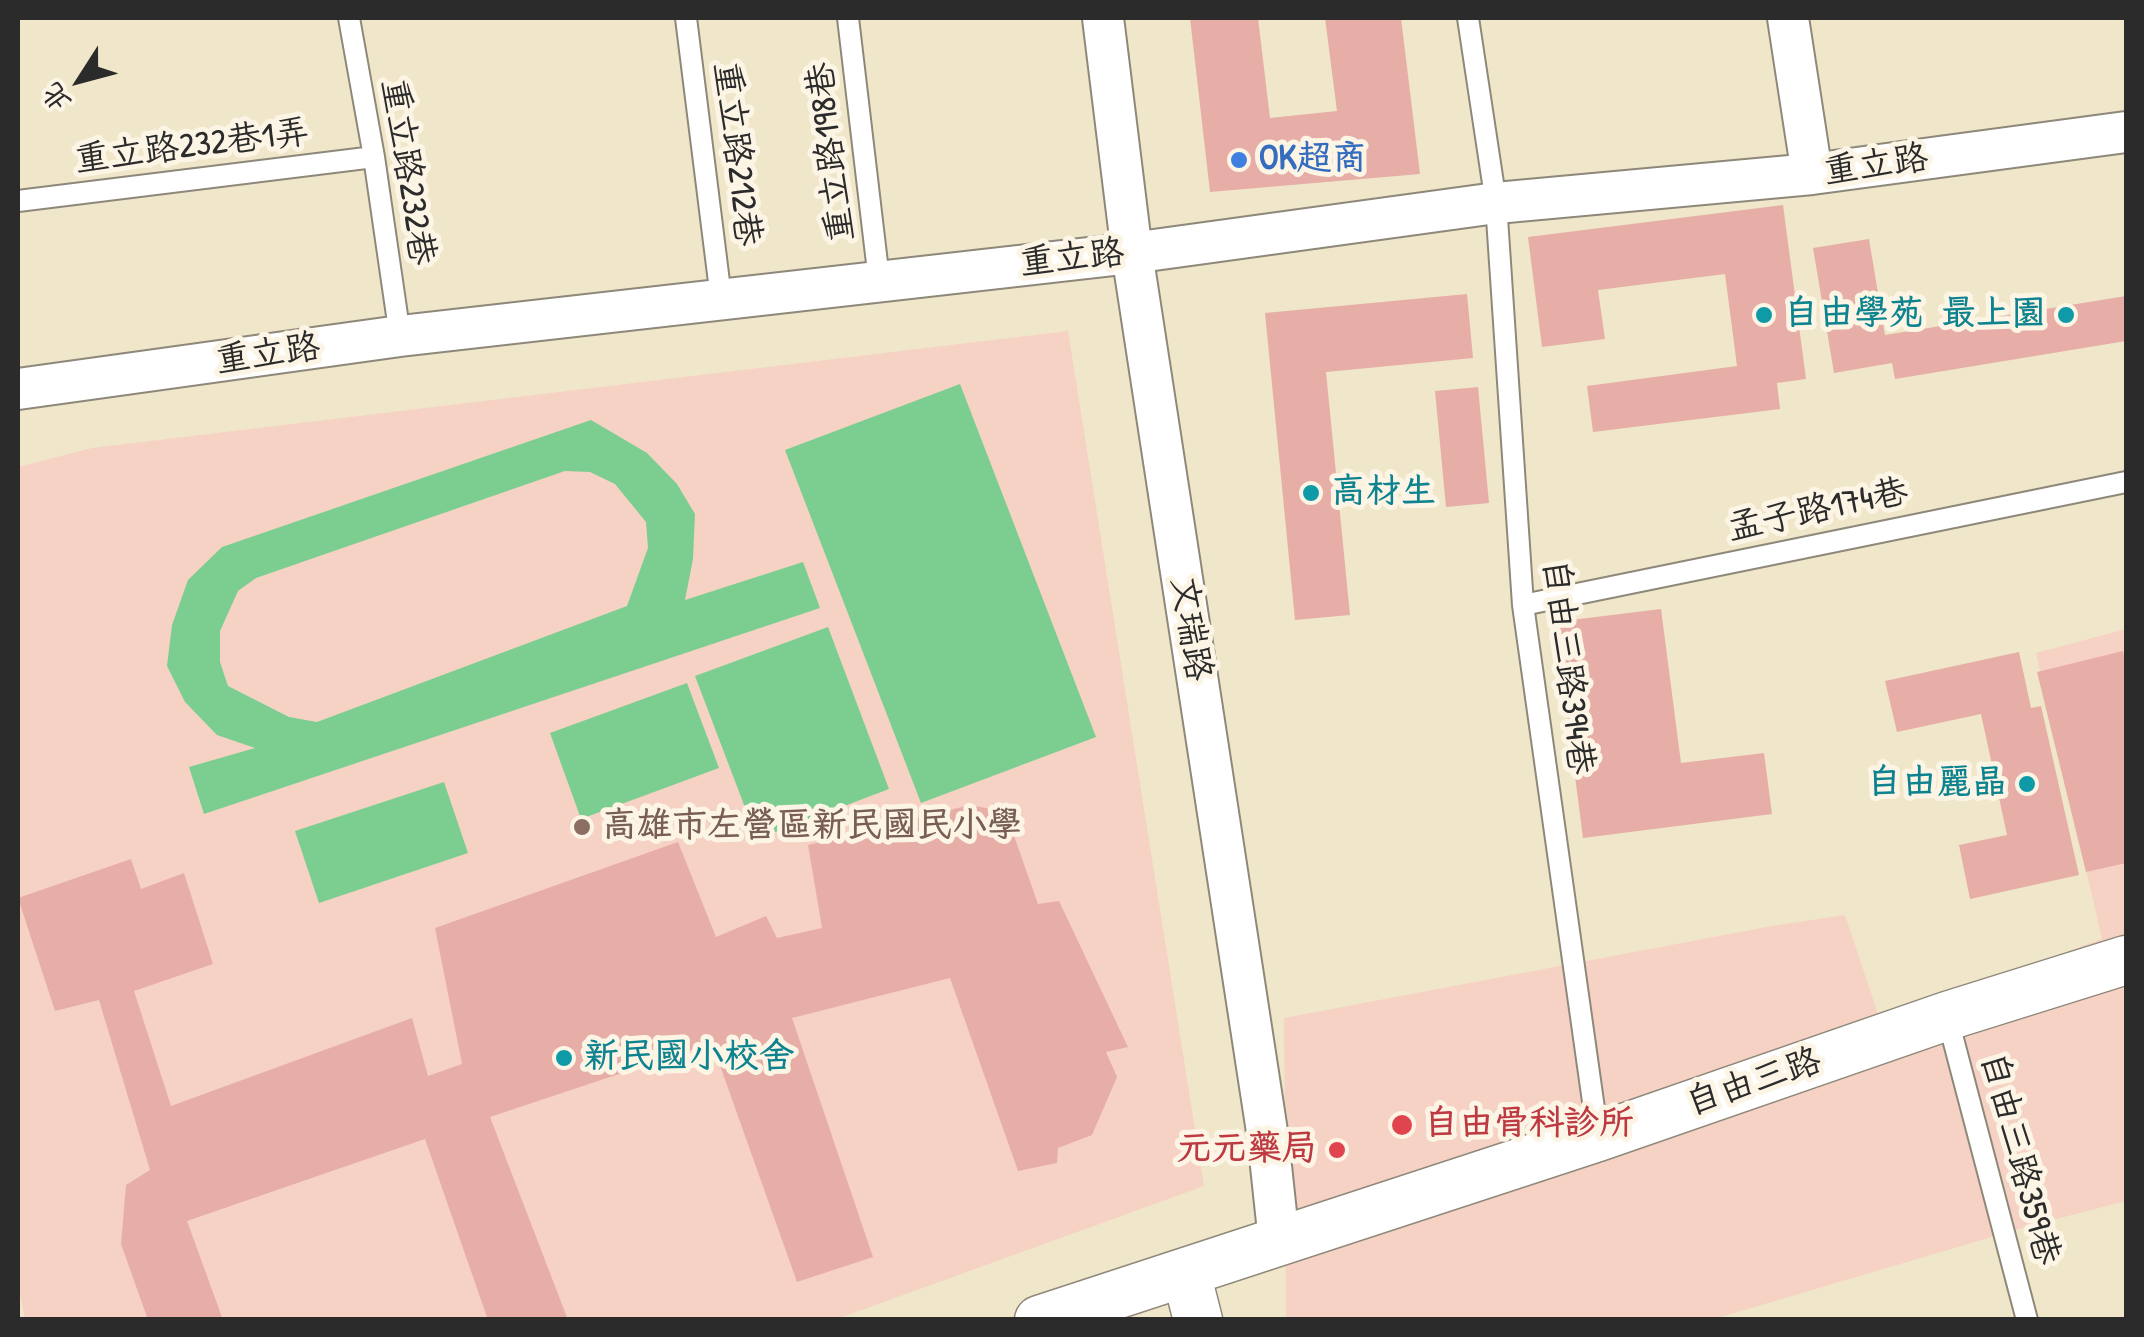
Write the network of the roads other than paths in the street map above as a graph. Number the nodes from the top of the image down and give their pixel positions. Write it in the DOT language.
graph roads {
  1 [pos="349,18"];
  2 [pos="686,18"];
  3 [pos="848,18"];
  4 [pos="1103,18"];
  5 [pos="1468,18"];
  6 [pos="1788,18"];
  7 [pos="2126,132"];
  8 [pos="374,157"];
  9 [pos="1812,174"];
  10 [pos="18,201"];
  11 [pos="1496,203"];
  12 [pos="1132,252"];
  13 [pos="880,280"];
  14 [pos="721,298"];
  15 [pos="400,336"];
  16 [pos="18,390"];
  17 [pos="2126,482"];
  18 [pos="1523,605"];
  19 [pos="2126,960"];
  20 [pos="1947,1016"];
  21 [pos="1598,1138"];
  22 [pos="1279,1241"];
  23 [pos="1186,1273"];
  24 [pos="1039,1320"];
  25 [pos="1198,1320"];
  26 [pos="2027,1320"];
  1 -- 8 [label="lane, 重立路232巷"];
  2 -- 14 [label="lane, 重立路212巷"];
  3 -- 13 [label="lane, 重立路198巷"];
  4 -- 12 [label="street, 文瑞路"];
  5 -- 11 [label="lane, 自由三路394巷"];
  6 -- 9 [label="street"];
  7 -- 9 [label="street, 重立路"];
  8 -- 10 [label="lane, 重立路232巷1弄"];
  8 -- 15 [label="lane, 重立路232巷"];
  9 -- 11 [label="street, 重立路"];
  11 -- 12 [label="street, 重立路"];
  11 -- 18 [label="lane, 自由三路394巷"];
  12 -- 13 [label="street, 重立路"];
  12 -- 22 [label="street, 文瑞路"];
  13 -- 14 [label="street, 重立路"];
  14 -- 15 [label="street, 重立路"];
  15 -- 16 [label="street, 重立路"];
  17 -- 18 [label="lane, 孟子路174巷"];
  18 -- 21 [label="lane, 自由三路394巷"];
  19 -- 20 [label="street, 自由三路"];
  20 -- 21 [label="street, 自由三路"];
  20 -- 26 [label="lane, 自由三路359巷"];
  21 -- 22 [label="street, 自由三路"];
  22 -- 23 [label="street, 自由三路"];
  23 -- 24 [label="street, 自由三路"];
  23 -- 25 [label="street"];
}
